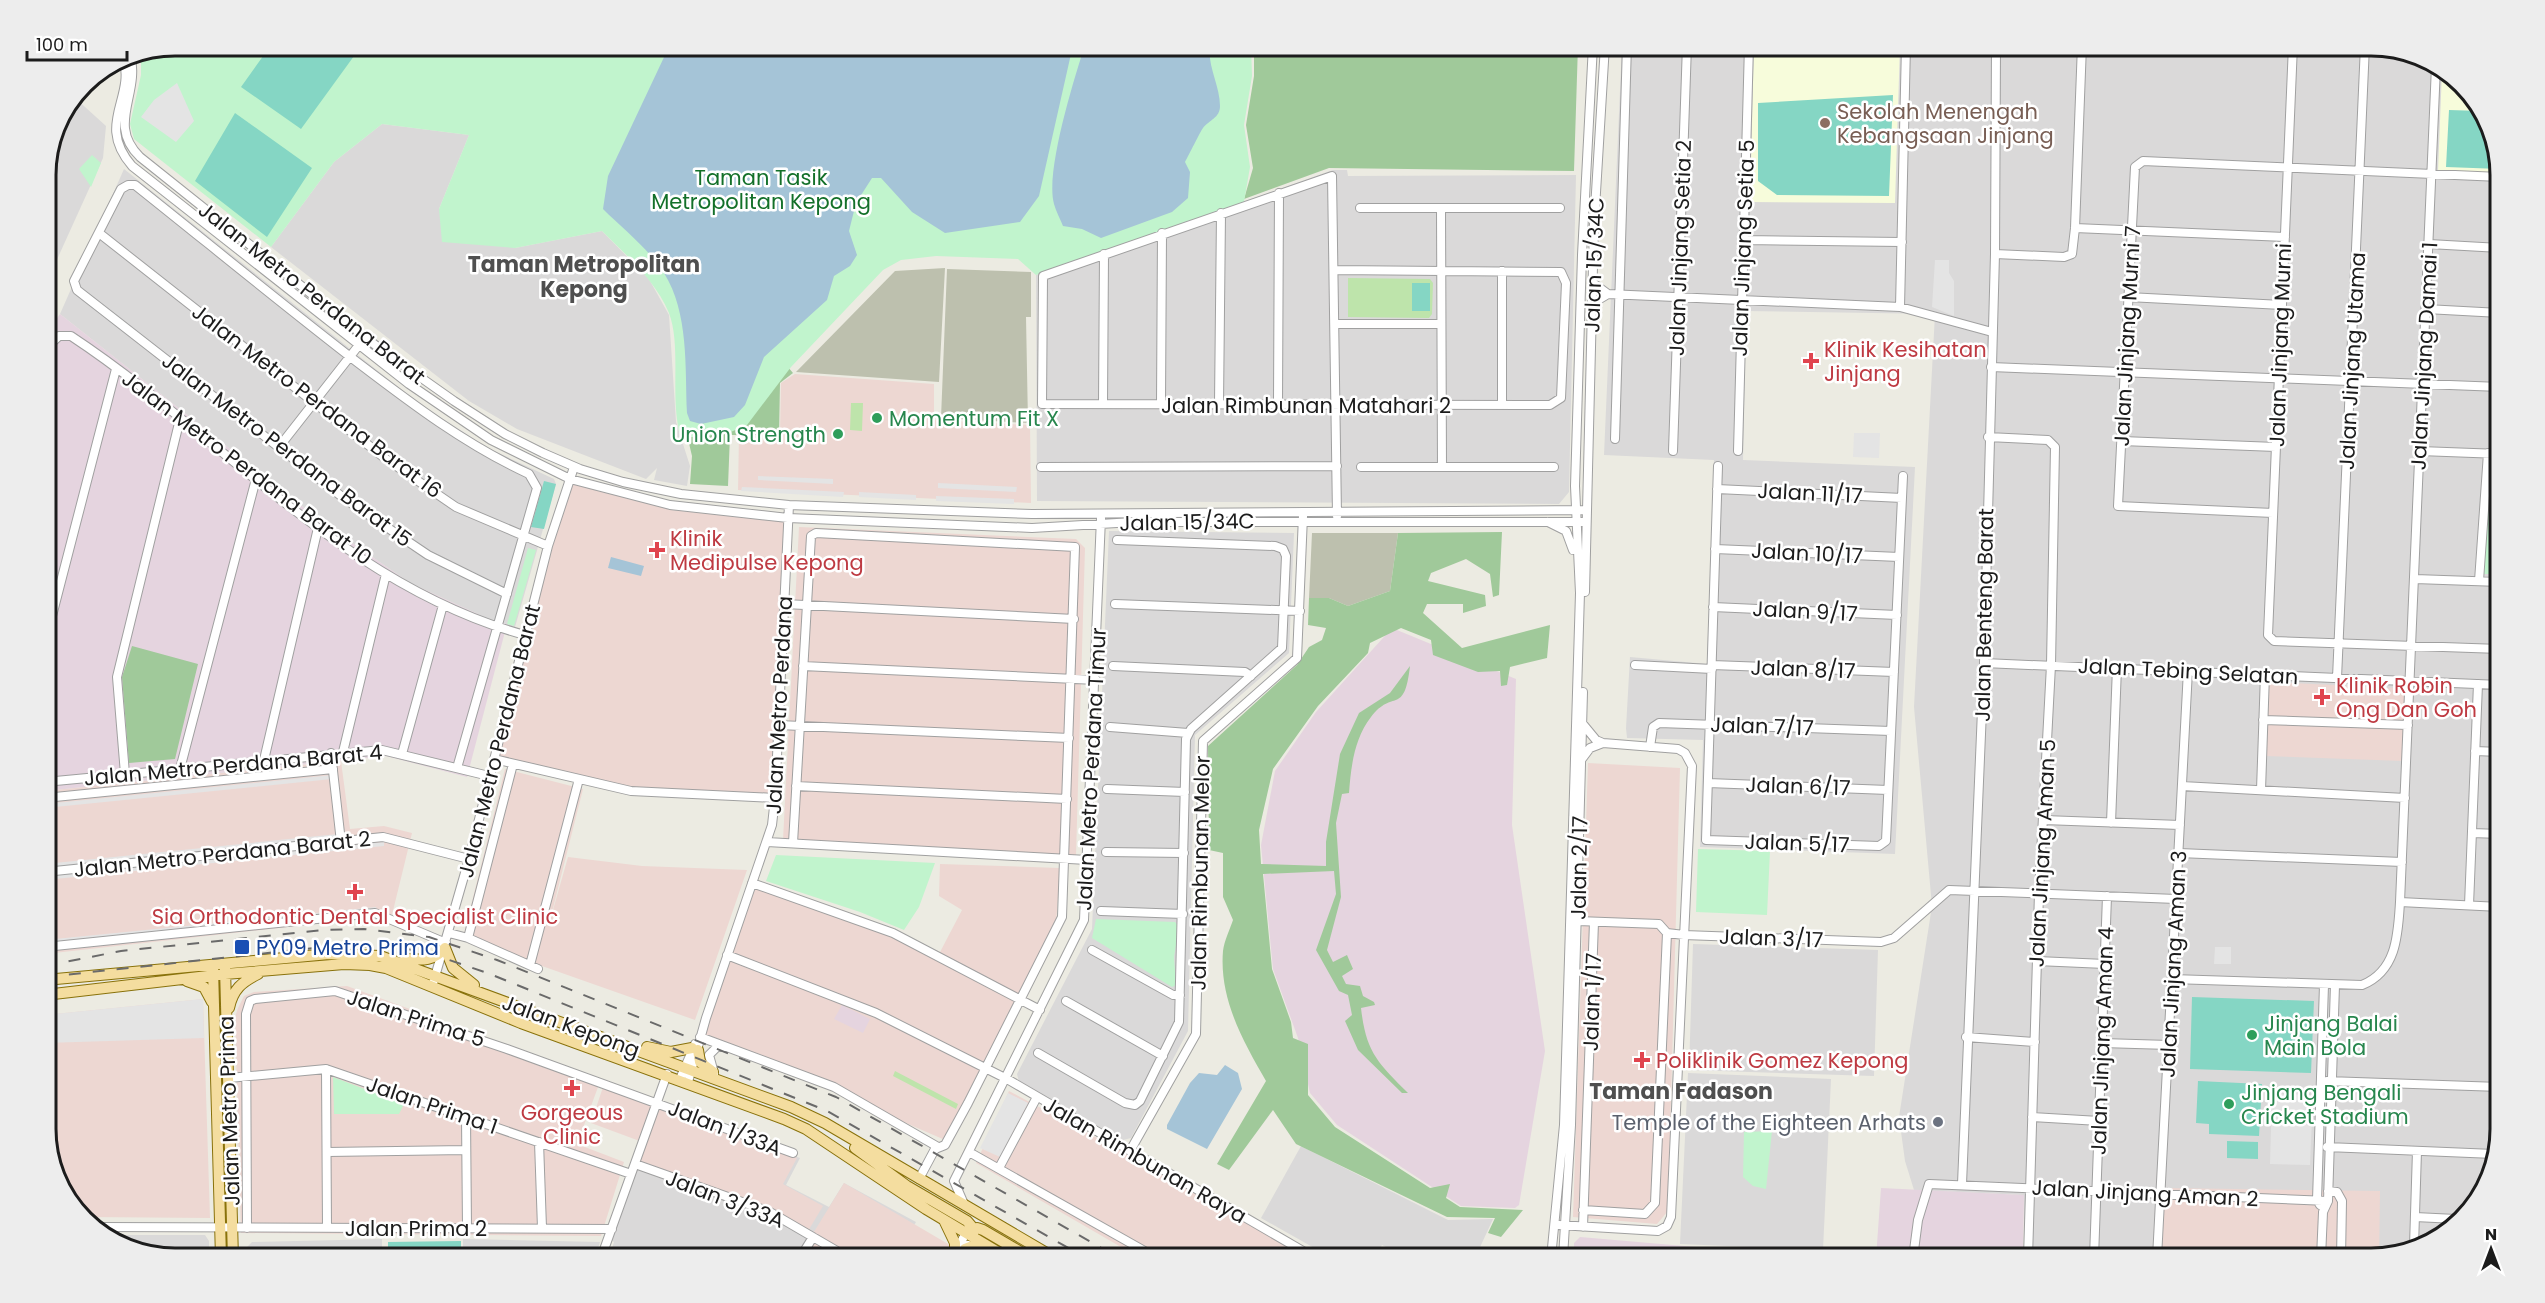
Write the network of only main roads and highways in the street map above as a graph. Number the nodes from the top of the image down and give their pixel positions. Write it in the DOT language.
graph roads {
  1 [pos="392,958"];
  2 [pos="225,969"];
  3 [pos="213,971"];
  4 [pos="263,972"];
  5 [pos="56,979"];
  6 [pos="179,980"];
  7 [pos="56,994"];
  8 [pos="491,997"];
  9 [pos="215,1017"];
  10 [pos="227,1017"];
  11 [pos="580,1030"];
  12 [pos="734,1085"];
  13 [pos="825,1123"];
  14 [pos="944,1219"];
  15 [pos="970,1233"];
  16 [pos="221,1248"];
  17 [pos="233,1248"];
  18 [pos="956,1248"];
  19 [pos="970,1248"];
  20 [pos="992,1248"];
  21 [pos="1014,1248"];
  22 [pos="1038,1248"];
  1 -- 2 [label="main road, Jalan Kepong"];
  1 -- 8 [label="main road, Jalan Kepong"];
  1 -- 8 [label="main road"];
  2 -- 3 [label="main road, Jalan Kepong"];
  2 -- 4 [label="main road, Jalan Kepong"];
  2 -- 10 [label="main road, Jalan Metro Prima"];
  3 -- 5 [label="main road, Jalan Kepong"];
  3 -- 6 [label="main road, Jalan Kepong"];
  3 -- 9 [label="main road, Jalan Metro Prima"];
  4 -- 10 [label="main road"];
  4 -- 14 [label="main road, Jalan Kepong"];
  6 -- 7 [label="main road, Jalan Kepong"];
  6 -- 9 [label="main road"];
  8 -- 11 [label="main road, Jalan Kepong"];
  9 -- 16 [label="main road, Jalan Metro Prima"];
  10 -- 17 [label="main road, Jalan Metro Prima"];
  11 -- 12 [label="main road, Jalan Kepong"];
  11 -- 12 [label="main road"];
  12 -- 13 [label="main road, Jalan Kepong"];
  13 -- 15 [label="main road"];
  13 -- 22 [label="main road, Jalan Kepong"];
  14 -- 15 [label="main road, Jalan Kepong"];
  14 -- 18 [label="main road"];
  15 -- 20 [label="main road, Jalan Kepong"];
  15 -- 21 [label="main road"];
  19 -- 20 [label="main road"];
}
